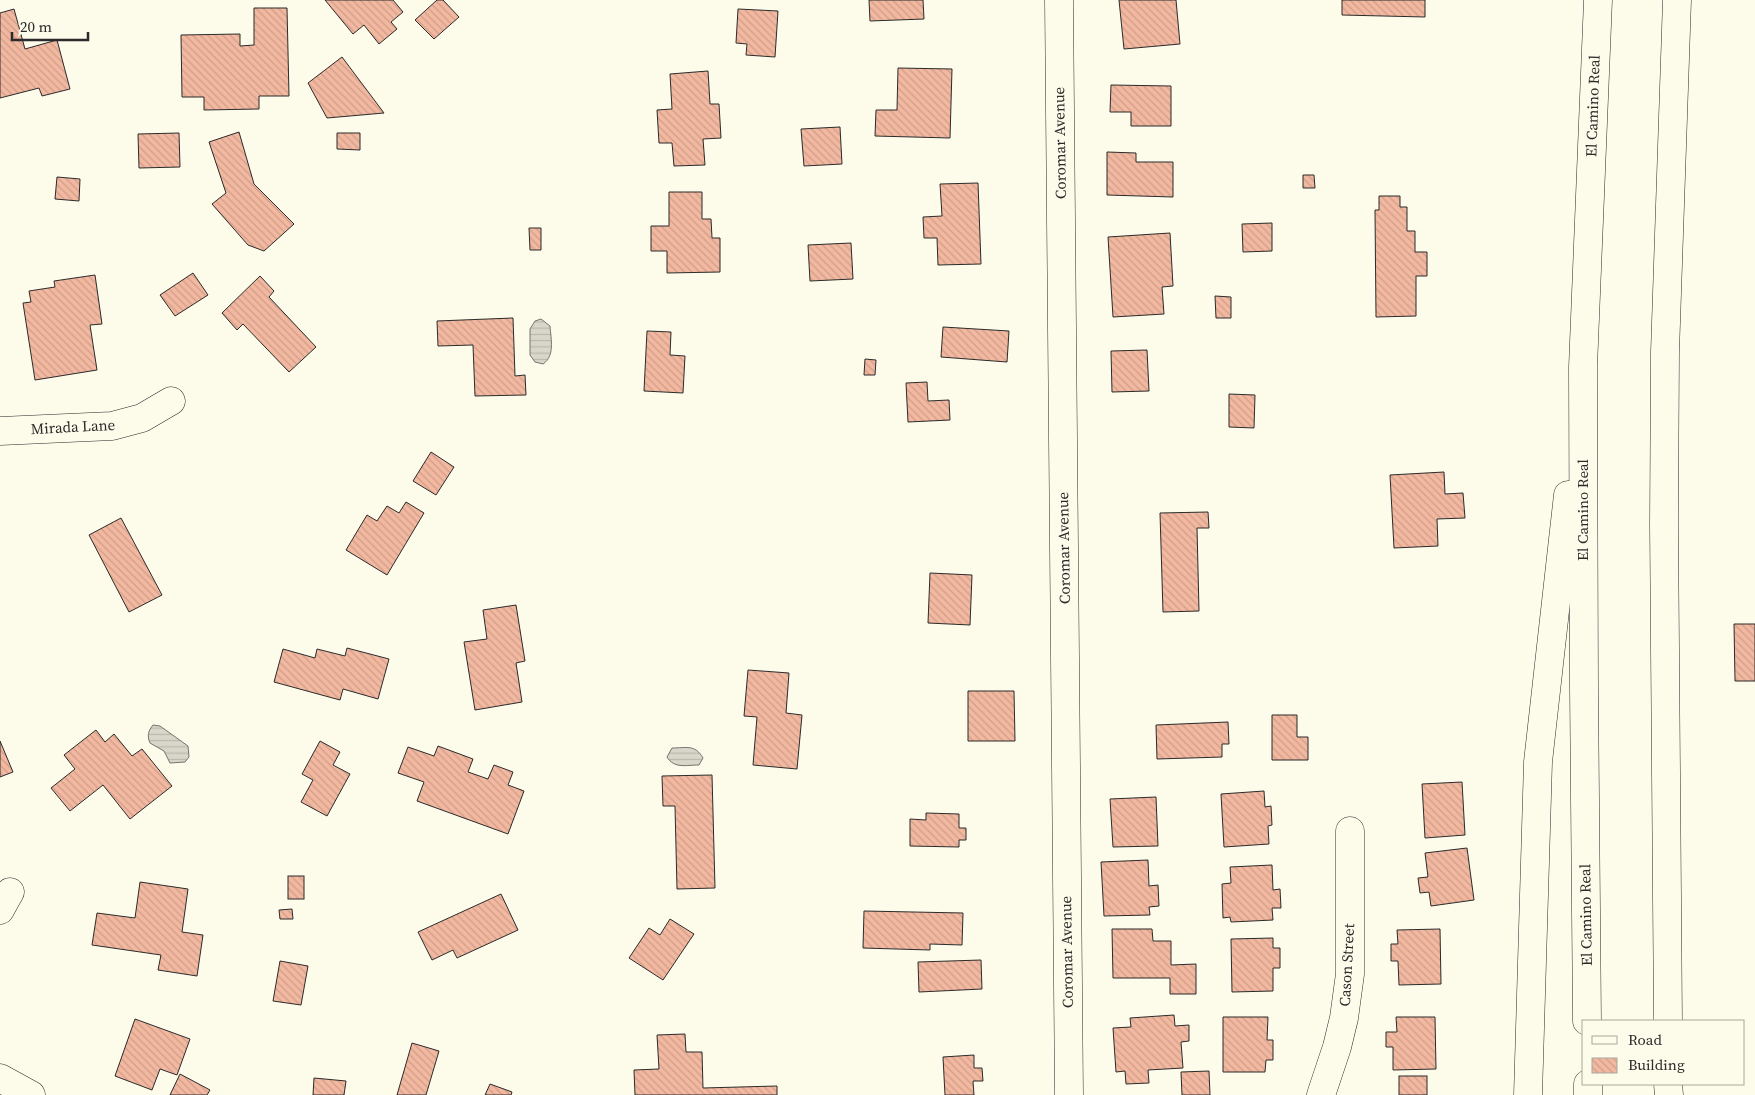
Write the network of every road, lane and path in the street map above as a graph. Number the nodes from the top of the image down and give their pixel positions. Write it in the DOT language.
graph roads {
  1 [pos="1059,0"];
  2 [pos="1598,0"];
  3 [pos="1677,0"];
  4 [pos="1583,367"];
  5 [pos="171,401"];
  6 [pos="0,431"];
  7 [pos="1350,831"];
  8 [pos="1587,1020"];
  9 [pos="1668,1020"];
  10 [pos="0,1078"];
  11 [pos="31,1095"];
  12 [pos="1069,1095"];
  13 [pos="1320,1095"];
  14 [pos="1528,1095"];
  1 -- 12 [label="main road, Coromar Avenue"];
  2 -- 4 [label="main road, El Camino Real"];
  3 -- 9 [label="main road"];
  4 -- 8 [label="main road, El Camino Real"];
  4 -- 14 [label="main road"];
  5 -- 6 [label="main road, Mirada Lane"];
  7 -- 13 [label="main road, Cason Street"];
  10 -- 11 [label="main road"];
}
